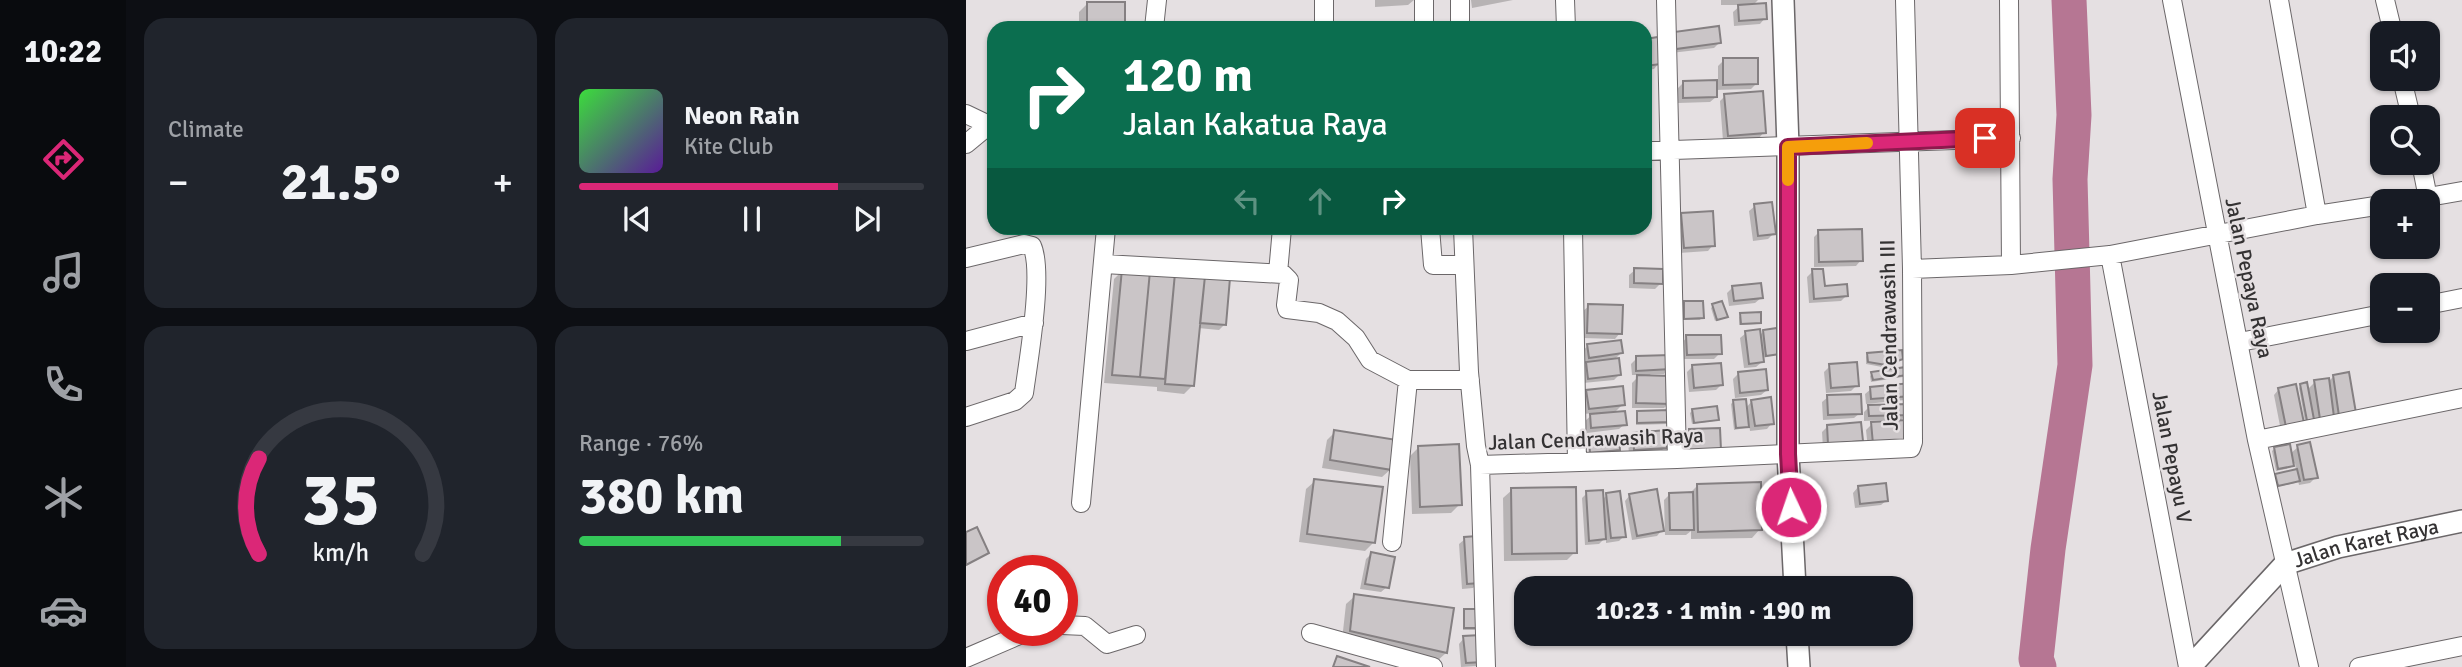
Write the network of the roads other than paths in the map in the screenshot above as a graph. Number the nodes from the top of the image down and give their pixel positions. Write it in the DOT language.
graph roads {
  1 [pos="1157,0"];
  2 [pos="1324,0"];
  3 [pos="1424,0"];
  4 [pos="1460,0"];
  5 [pos="1564,0"];
  6 [pos="1666,0"];
  7 [pos="1783,0"];
  8 [pos="1905,0"];
  9 [pos="2008,0"];
  10 [pos="2172,0"];
  11 [pos="2279,0"];
  12 [pos="2385,0"];
  13 [pos="1155,21"];
  14 [pos="1324,21"];
  15 [pos="1424,21"];
  16 [pos="1460,21"];
  17 [pos="1566,21"];
  18 [pos="2390,21"];
  19 [pos="966,114"];
  20 [pos="987,124"];
  21 [pos="987,130"];
  22 [pos="2011,138"];
  23 [pos="1908,140"];
  24 [pos="966,144"];
  25 [pos="1788,147"];
  26 [pos="1652,150"];
  27 [pos="1671,150"];
  28 [pos="2462,191"];
  29 [pos="2440,196"];
  30 [pos="2370,207"];
  31 [pos="2318,215"];
  32 [pos="1106,235"];
  33 [pos="1281,235"];
  34 [pos="1431,235"];
  35 [pos="1463,235"];
  36 [pos="1573,235"];
  37 [pos="2216,235"];
  38 [pos="2110,256"];
  39 [pos="966,258"];
  40 [pos="1104,264"];
  41 [pos="1463,265"];
  42 [pos="2011,265"];
  43 [pos="1912,270"];
  44 [pos="1278,273"];
  45 [pos="2462,298"];
  46 [pos="2440,302"];
  47 [pos="2370,316"];
  48 [pos="1034,323"];
  49 [pos="966,341"];
  50 [pos="2239,342"];
  51 [pos="1408,380"];
  52 [pos="1470,380"];
  53 [pos="2462,398"];
  54 [pos="966,418"];
  55 [pos="2257,440"];
  56 [pos="1788,454"];
  57 [pos="1677,459"];
  58 [pos="1577,463"];
  59 [pos="1480,465"];
  60 [pos="1081,503"];
  61 [pos="2462,521"];
  62 [pos="1392,542"];
  63 [pos="2285,564"];
  64 [pos="1794,576"];
  65 [pos="1078,626"];
  66 [pos="1311,633"];
  67 [pos="1136,635"];
  68 [pos="994,646"];
  69 [pos="1798,646"];
  70 [pos="2462,646"];
  71 [pos="966,658"];
  72 [pos="1433,667"];
  73 [pos="1486,667"];
  74 [pos="1799,667"];
  75 [pos="2189,667"];
  76 [pos="2309,667"];
  77 [pos="2359,667"];
  1 -- 13 [label="street"];
  2 -- 14 [label="street"];
  3 -- 15 [label="street"];
  4 -- 16 [label="street"];
  5 -- 17 [label="street"];
  6 -- 27 [label="street"];
  7 -- 25 [label="street"];
  8 -- 23 [label="street, Jalan Cendrawasih III"];
  9 -- 22 [label="street"];
  10 -- 37 [label="street, Jalan Pepaya Raya"];
  11 -- 31 [label="street"];
  12 -- 18 [label="street"];
  19 -- 20 [label="street"];
  21 -- 24 [label="street"];
  22 -- 23 [label="street"];
  22 -- 42 [label="street"];
  23 -- 25 [label="street"];
  23 -- 43 [label="street, Jalan Cendrawasih III"];
  25 -- 27 [label="street"];
  25 -- 56 [label="street"];
  26 -- 27 [label="street"];
  27 -- 57 [label="street"];
  28 -- 29 [label="street"];
  30 -- 31 [label="street"];
  31 -- 37 [label="street"];
  32 -- 40 [label="street"];
  33 -- 44 [label="street"];
  34 -- 41 [label="street"];
  35 -- 41 [label="street"];
  36 -- 58 [label="street"];
  37 -- 38 [label="street"];
  37 -- 50 [label="street, Jalan Pepaya Raya"];
  38 -- 42 [label="street"];
  38 -- 75 [label="street, Jalan Pepayu V"];
  39 -- 48 [label="street"];
  40 -- 44 [label="street"];
  40 -- 60 [label="street"];
  41 -- 52 [label="street"];
  42 -- 43 [label="street"];
  43 -- 56 [label="street, Jalan Cendrawasih III"];
  44 -- 51 [label="street"];
  45 -- 46 [label="street"];
  47 -- 50 [label="street"];
  48 -- 49 [label="street"];
  48 -- 54 [label="street"];
  50 -- 55 [label="street, Jalan Pepaya Raya"];
  51 -- 52 [label="street"];
  51 -- 62 [label="street"];
  52 -- 59 [label="street"];
  53 -- 55 [label="street"];
  55 -- 63 [label="street, Jalan Pepaya Raya"];
  56 -- 57 [label="street, Jalan Cendrawasih Raya"];
  56 -- 64 [label="street"];
  57 -- 58 [label="street, Jalan Cendrawasih Raya"];
  58 -- 59 [label="street, Jalan Cendrawasih Raya"];
  59 -- 73 [label="street, Jalan Cendrawasih Raya"];
  61 -- 63 [label="street, Jalan Karet Raya"];
  63 -- 75 [label="street, Jalan Karet Raya"];
  63 -- 76 [label="street, Jalan Pepaya Raya"];
  65 -- 67 [label="street"];
  66 -- 72 [label="street"];
  68 -- 71 [label="street"];
  69 -- 74 [label="street"];
  70 -- 77 [label="street"];
}
